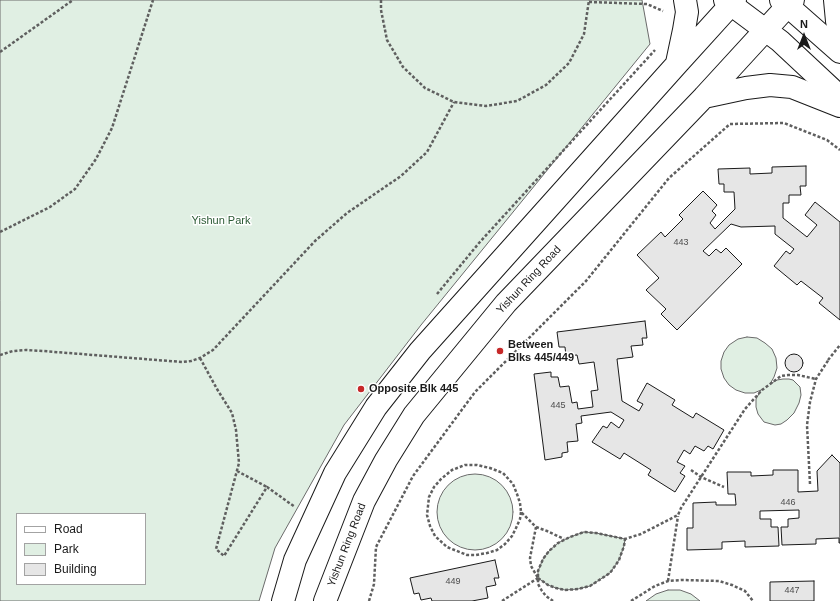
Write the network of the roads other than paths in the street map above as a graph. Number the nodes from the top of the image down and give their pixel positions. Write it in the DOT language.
graph roads {
  1 [pos="685,0"];
  2 [pos="835,0"];
  3 [pos="731,1"];
  4 [pos="787,2"];
  5 [pos="766,30"];
  6 [pos="840,36"];
  7 [pos="840,52"];
  8 [pos="677,64"];
  9 [pos="840,97"];
  10 [pos="704,98"];
  11 [pos="840,106"];
  12 [pos="283,601"];
  13 [pos="325,601"];
  1 -- 8 [label="main road"];
  2 -- 6 [label="main road"];
  3 -- 5 [label="main road"];
  3 -- 8 [label="main road"];
  4 -- 5 [label="main road, Yishun Ring Road"];
  4 -- 7 [label="main road"];
  5 -- 9 [label="main road"];
  5 -- 10 [label="main road, Yishun Ring Road"];
  8 -- 12 [label="main road"];
  10 -- 11 [label="main road"];
  10 -- 13 [label="main road, Yishun Ring Road"];
}
